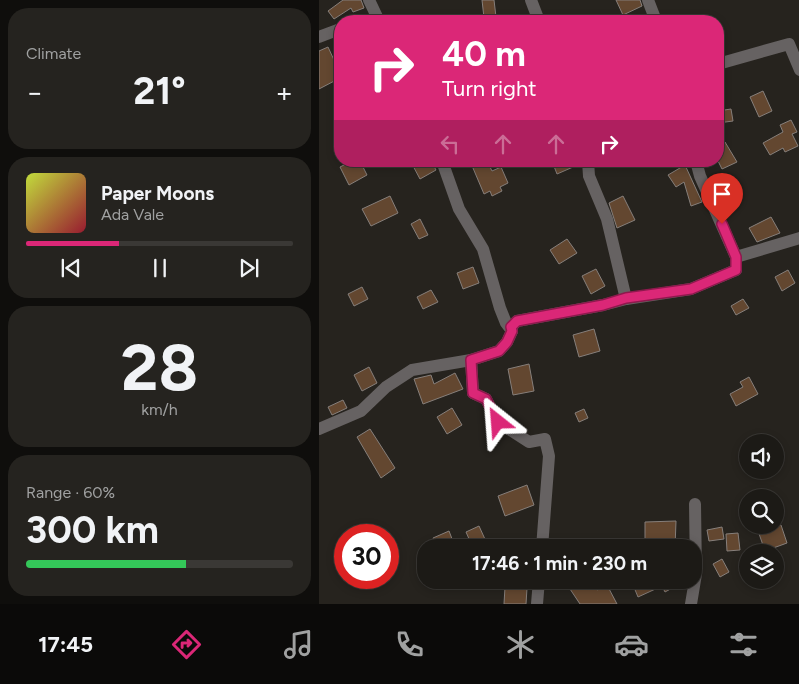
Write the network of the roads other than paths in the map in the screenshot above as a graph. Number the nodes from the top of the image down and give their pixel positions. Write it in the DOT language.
graph roads {
  1 [pos="369,0"];
  2 [pos="531,0"];
  3 [pos="648,0"];
  4 [pos="374,15"];
  5 [pos="537,15"];
  6 [pos="654,15"];
  7 [pos="334,31"];
  8 [pos="319,37"];
  9 [pos="724,62"];
  10 [pos="799,70"];
  11 [pos="444,167"];
  12 [pos="588,167"];
  13 [pos="698,167"];
  14 [pos="799,238"];
  15 [pos="736,257"];
  16 [pos="626,298"];
  17 [pos="512,331"];
  18 [pos="471,360"];
  19 [pos="319,429"];
  20 [pos="695,504"];
  21 [pos="543,539"];
  22 [pos="538,589"];
  23 [pos="537,604"];
  24 [pos="691,604"];
  1 -- 4 [label="street"];
  2 -- 5 [label="street"];
  3 -- 6 [label="street"];
  7 -- 8 [label="street"];
  9 -- 10 [label="street"];
  11 -- 17 [label="street"];
  12 -- 16 [label="street"];
  13 -- 15 [label="street"];
  14 -- 15 [label="street"];
  15 -- 16 [label="street"];
  16 -- 17 [label="street"];
  17 -- 18 [label="street"];
  18 -- 19 [label="street"];
  18 -- 21 [label="street"];
  20 -- 24 [label="street"];
  22 -- 23 [label="street"];
}
